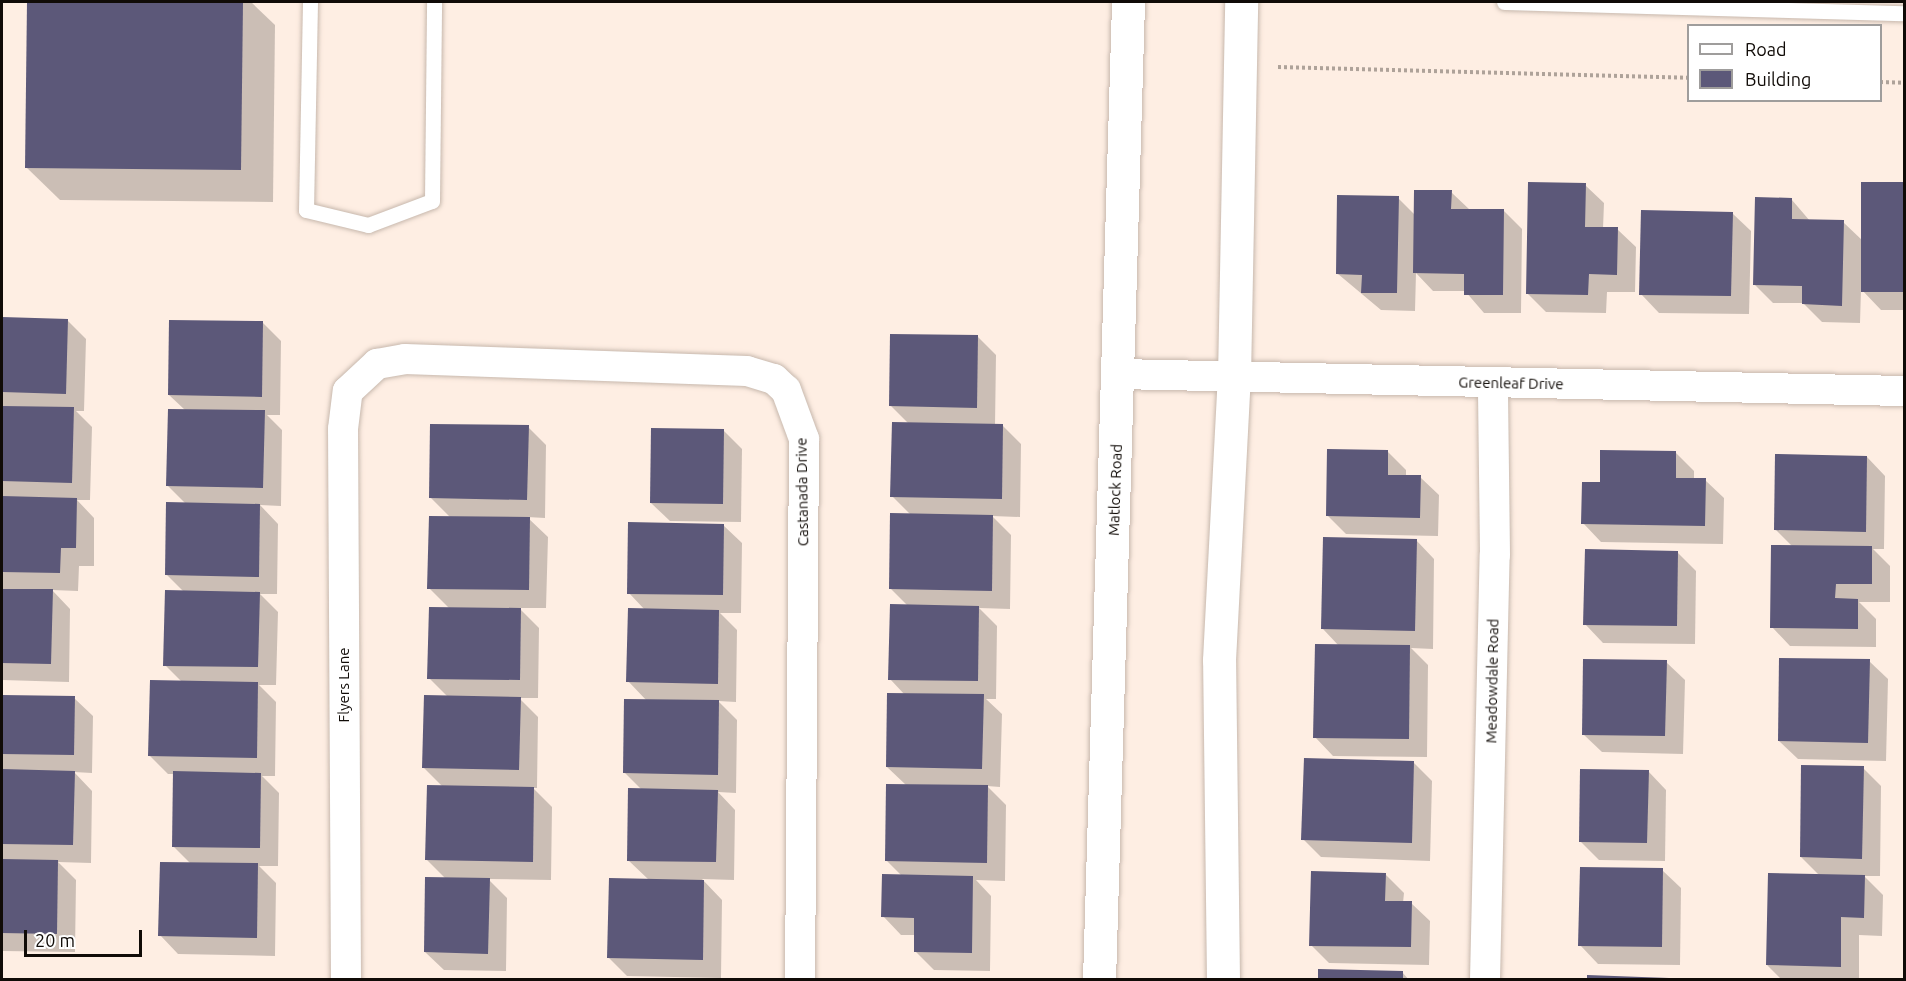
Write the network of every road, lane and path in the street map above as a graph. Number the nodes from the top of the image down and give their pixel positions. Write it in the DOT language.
graph roads {
  1 [pos="310,2"];
  2 [pos="434,2"];
  3 [pos="1128,2"];
  4 [pos="1241,2"];
  5 [pos="1504,2"];
  6 [pos="1905,13"];
  7 [pos="1278,67"];
  8 [pos="1687,78"];
  9 [pos="1882,82"];
  10 [pos="1905,83"];
  11 [pos="1118,375"];
  12 [pos="1234,377"];
  13 [pos="1493,382"];
  14 [pos="348,391"];
  15 [pos="1905,391"];
  16 [pos="346,980"];
  17 [pos="800,980"];
  18 [pos="1099,980"];
  19 [pos="1224,980"];
  20 [pos="1485,980"];
  1 -- 2 [label="lane"];
  3 -- 11 [label="main road, Matlock Road"];
  4 -- 12 [label="main road"];
  5 -- 6 [label="lane"];
  7 -- 8 [label="path"];
  9 -- 10 [label="path"];
  11 -- 12 [label="street, Greenleaf Drive"];
  11 -- 18 [label="main road, Matlock Road"];
  12 -- 13 [label="street, Greenleaf Drive"];
  12 -- 19 [label="main road"];
  13 -- 15 [label="street, Greenleaf Drive"];
  13 -- 20 [label="street, Meadowdale Road"];
  14 -- 16 [label="street, Flyers Lane"];
  14 -- 17 [label="street, Castanada Drive"];
}
